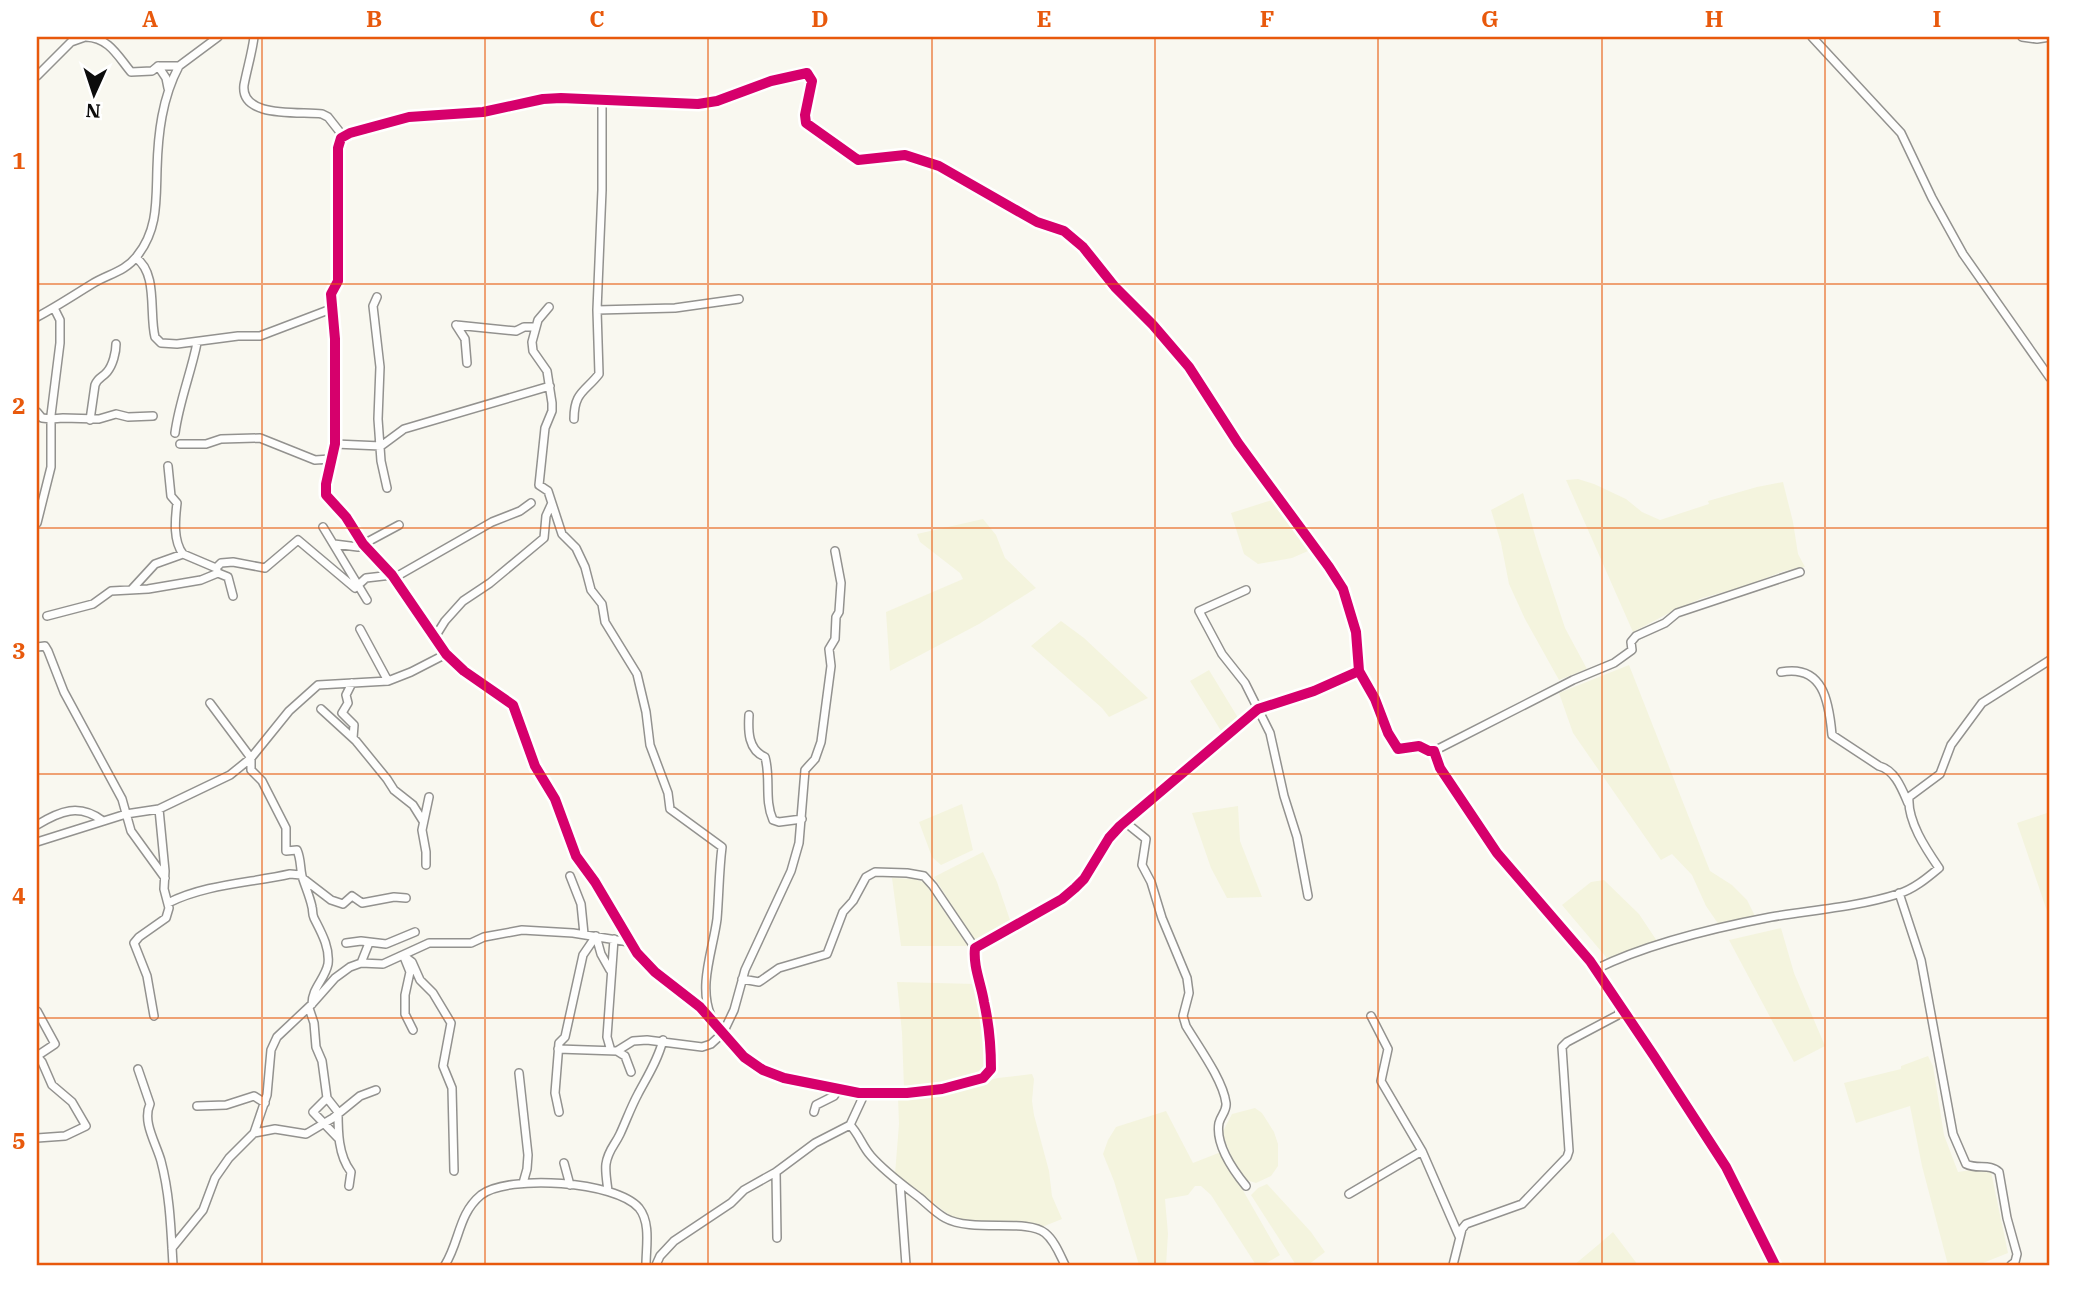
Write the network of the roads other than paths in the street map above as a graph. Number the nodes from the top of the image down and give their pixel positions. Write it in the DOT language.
graph roads {
  1 [pos="85,37"];
  2 [pos="218,37"];
  3 [pos="254,37"];
  4 [pos="1812,37"];
  5 [pos="2021,37"];
  6 [pos="2050,37"];
  7 [pos="158,66"];
  8 [pos="179,66"];
  9 [pos="37,76"];
  10 [pos="168,89"];
  11 [pos="602,99"];
  12 [pos="343,136"];
  13 [pos="136,258"];
  14 [pos="377,297"];
  15 [pos="739,299"];
  16 [pos="549,307"];
  17 [pos="54,308"];
  18 [pos="331,310"];
  19 [pos="597,310"];
  20 [pos="37,317"];
  21 [pos="535,327"];
  22 [pos="197,343"];
  23 [pos="116,344"];
  24 [pos="467,363"];
  25 [pos="2050,378"];
  26 [pos="550,386"];
  27 [pos="37,412"];
  28 [pos="153,416"];
  29 [pos="51,419"];
  30 [pos="574,419"];
  31 [pos="90,420"];
  32 [pos="175,433"];
  33 [pos="180,444"];
  34 [pos="335,444"];
  35 [pos="381,446"];
  36 [pos="331,459"];
  37 [pos="168,466"];
  38 [pos="387,488"];
  39 [pos="531,503"];
  40 [pos="551,504"];
  41 [pos="37,523"];
  42 [pos="400,525"];
  43 [pos="323,527"];
  44 [pos="334,544"];
  45 [pos="363,544"];
  46 [pos="835,551"];
  47 [pos="183,554"];
  48 [pos="217,571"];
  49 [pos="1800,572"];
  50 [pos="393,577"];
  51 [pos="359,584"];
  52 [pos="132,589"];
  53 [pos="1246,590"];
  54 [pos="233,596"];
  55 [pos="367,600"];
  56 [pos="47,616"];
  57 [pos="360,629"];
  58 [pos="435,637"];
  59 [pos="37,647"];
  60 [pos="446,654"];
  61 [pos="2050,660"];
  62 [pos="1359,671"];
  63 [pos="1781,672"];
  64 [pos="388,681"];
  65 [pos="352,683"];
  66 [pos="209,703"];
  67 [pos="321,709"];
  68 [pos="1258,709"];
  69 [pos="749,715"];
  70 [pos="353,738"];
  71 [pos="1434,751"];
  72 [pos="251,758"];
  73 [pos="429,797"];
  74 [pos="1910,806"];
  75 [pos="159,809"];
  76 [pos="126,814"];
  77 [pos="802,819"];
  78 [pos="103,821"];
  79 [pos="423,821"];
  80 [pos="1125,822"];
  81 [pos="37,825"];
  82 [pos="37,842"];
  83 [pos="426,865"];
  84 [pos="570,876"];
  85 [pos="165,877"];
  86 [pos="303,878"];
  87 [pos="1899,893"];
  88 [pos="1308,896"];
  89 [pos="405,898"];
  90 [pos="168,903"];
  91 [pos="415,932"];
  92 [pos="584,934"];
  93 [pos="596,936"];
  94 [pos="614,939"];
  95 [pos="629,942"];
  96 [pos="346,943"];
  97 [pos="369,943"];
  98 [pos="975,948"];
  99 [pos="404,956"];
  100 [pos="361,963"];
  101 [pos="1596,969"];
  102 [pos="610,970"];
  103 [pos="742,979"];
  104 [pos="311,1006"];
  105 [pos="1620,1006"];
  106 [pos="37,1010"];
  107 [pos="154,1016"];
  108 [pos="1371,1016"];
  109 [pos="713,1021"];
  110 [pos="413,1030"];
  111 [pos="723,1033"];
  112 [pos="663,1040"];
  113 [pos="558,1049"];
  114 [pos="614,1051"];
  115 [pos="37,1056"];
  116 [pos="138,1069"];
  117 [pos="631,1072"];
  118 [pos="519,1073"];
  119 [pos="376,1090"];
  120 [pos="838,1090"];
  121 [pos="870,1092"];
  122 [pos="327,1098"];
  123 [pos="265,1103"];
  124 [pos="197,1106"];
  125 [pos="338,1112"];
  126 [pos="559,1112"];
  127 [pos="814,1112"];
  128 [pos="259,1122"];
  129 [pos="323,1124"];
  130 [pos="850,1125"];
  131 [pos="263,1131"];
  132 [pos="254,1133"];
  133 [pos="37,1138"];
  134 [pos="338,1138"];
  135 [pos="1422,1151"];
  136 [pos="564,1163"];
  137 [pos="454,1171"];
  138 [pos="776,1172"];
  139 [pos="523,1183"];
  140 [pos="900,1183"];
  141 [pos="570,1185"];
  142 [pos="349,1186"];
  143 [pos="1246,1186"];
  144 [pos="608,1191"];
  145 [pos="1349,1194"];
  146 [pos="777,1238"];
  147 [pos="1461,1240"];
  148 [pos="172,1248"];
  149 [pos="173,1265"];
  150 [pos="445,1265"];
  151 [pos="646,1265"];
  152 [pos="656,1265"];
  153 [pos="906,1265"];
  154 [pos="1065,1265"];
  155 [pos="1453,1265"];
  156 [pos="1775,1265"];
  157 [pos="2011,1265"];
  1 -- 7 [label="street"];
  1 -- 9 [label="street"];
  2 -- 8 [label="street"];
  3 -- 12 [label="street"];
  4 -- 25 [label="street"];
  5 -- 6 [label="street"];
  7 -- 8 [label="street"];
  7 -- 10 [label="street"];
  8 -- 10 [label="street"];
  10 -- 13 [label="street"];
  11 -- 12 [label="street"];
  11 -- 19 [label="street"];
  11 -- 62 [label="street"];
  12 -- 18 [label="street"];
  13 -- 17 [label="street"];
  13 -- 22 [label="street"];
  14 -- 35 [label="street"];
  15 -- 19 [label="street"];
  16 -- 21 [label="street"];
  17 -- 20 [label="street"];
  17 -- 29 [label="street"];
  18 -- 22 [label="street"];
  18 -- 34 [label="street"];
  19 -- 30 [label="street"];
  21 -- 24 [label="street"];
  21 -- 26 [label="street"];
  22 -- 32 [label="street"];
  23 -- 31 [label="street"];
  26 -- 35 [label="street"];
  26 -- 40 [label="street"];
  27 -- 29 [label="street"];
  28 -- 31 [label="street"];
  29 -- 31 [label="street"];
  29 -- 41 [label="street"];
  33 -- 36 [label="street"];
  34 -- 35 [label="street"];
  34 -- 36 [label="street"];
  35 -- 38 [label="street"];
  36 -- 45 [label="street"];
  37 -- 47 [label="street"];
  39 -- 50 [label="street"];
  40 -- 58 [label="street"];
  40 -- 109 [label="street"];
  42 -- 45 [label="street"];
  43 -- 44 [label="street"];
  44 -- 45 [label="street"];
  44 -- 51 [label="street"];
  45 -- 50 [label="street"];
  46 -- 77 [label="street"];
  47 -- 48 [label="street"];
  47 -- 52 [label="street"];
  48 -- 51 [label="street"];
  48 -- 52 [label="street"];
  48 -- 54 [label="street"];
  49 -- 71 [label="street"];
  50 -- 51 [label="street"];
  50 -- 58 [label="street"];
  51 -- 55 [label="street"];
  52 -- 56 [label="street"];
  53 -- 68 [label="street"];
  57 -- 64 [label="street"];
  58 -- 60 [label="street"];
  59 -- 76 [label="street"];
  60 -- 64 [label="street"];
  60 -- 95 [label="street"];
  61 -- 74 [label="street"];
  62 -- 68 [label="street"];
  62 -- 71 [label="street"];
  63 -- 74 [label="street"];
  64 -- 65 [label="street"];
  65 -- 70 [label="street"];
  65 -- 72 [label="street"];
  66 -- 72 [label="street"];
  67 -- 70 [label="street"];
  68 -- 80 [label="street"];
  68 -- 88 [label="street"];
  69 -- 77 [label="street"];
  70 -- 79 [label="street"];
  71 -- 101 [label="street"];
  72 -- 75 [label="street"];
  72 -- 86 [label="street"];
  73 -- 79 [label="street"];
  74 -- 87 [label="street"];
  75 -- 76 [label="street"];
  75 -- 85 [label="street"];
  76 -- 78 [label="street"];
  76 -- 85 [label="street"];
  77 -- 103 [label="street"];
  78 -- 81 [label="street"];
  78 -- 82 [label="street"];
  79 -- 83 [label="street"];
  80 -- 98 [label="street"];
  80 -- 143 [label="street"];
  84 -- 92 [label="street"];
  85 -- 90 [label="street"];
  86 -- 89 [label="street"];
  86 -- 90 [label="street"];
  86 -- 104 [label="street"];
  87 -- 101 [label="street"];
  87 -- 157 [label="street"];
  90 -- 107 [label="street"];
  91 -- 97 [label="street"];
  92 -- 93 [label="street"];
  92 -- 99 [label="street"];
  93 -- 94 [label="street"];
  93 -- 102 [label="street"];
  93 -- 113 [label="street"];
  94 -- 95 [label="street"];
  94 -- 102 [label="street"];
  95 -- 109 [label="street"];
  96 -- 97 [label="street"];
  97 -- 100 [label="street"];
  98 -- 103 [label="street"];
  98 -- 121 [label="street"];
  99 -- 100 [label="street"];
  99 -- 110 [label="street"];
  99 -- 137 [label="street"];
  100 -- 104 [label="street"];
  101 -- 105 [label="street"];
  102 -- 114 [label="street"];
  103 -- 111 [label="street"];
  104 -- 122 [label="street"];
  104 -- 123 [label="street"];
  105 -- 147 [label="street"];
  105 -- 156 [label="street"];
  106 -- 115 [label="street"];
  108 -- 135 [label="street"];
  109 -- 111 [label="street"];
  111 -- 112 [label="street"];
  111 -- 120 [label="street"];
  112 -- 114 [label="street"];
  112 -- 144 [label="street"];
  113 -- 114 [label="street"];
  113 -- 126 [label="street"];
  114 -- 117 [label="street"];
  115 -- 133 [label="street"];
  116 -- 148 [label="street"];
  118 -- 139 [label="street"];
  119 -- 125 [label="street"];
  120 -- 121 [label="street"];
  120 -- 127 [label="street"];
  121 -- 130 [label="street"];
  122 -- 125 [label="street"];
  122 -- 129 [label="street"];
  123 -- 124 [label="street"];
  123 -- 128 [label="street"];
  125 -- 129 [label="street"];
  125 -- 134 [label="street"];
  128 -- 131 [label="street"];
  128 -- 132 [label="street"];
  129 -- 131 [label="street"];
  129 -- 134 [label="street"];
  130 -- 138 [label="street"];
  130 -- 140 [label="street"];
  131 -- 132 [label="street"];
  132 -- 148 [label="street"];
  134 -- 142 [label="street"];
  135 -- 145 [label="street"];
  135 -- 147 [label="street"];
  136 -- 141 [label="street"];
  138 -- 146 [label="street"];
  138 -- 152 [label="street"];
  139 -- 141 [label="street"];
  139 -- 150 [label="street"];
  140 -- 153 [label="street"];
  140 -- 154 [label="street"];
  141 -- 144 [label="street"];
  144 -- 151 [label="street"];
  147 -- 155 [label="street"];
  148 -- 149 [label="street"];
}
